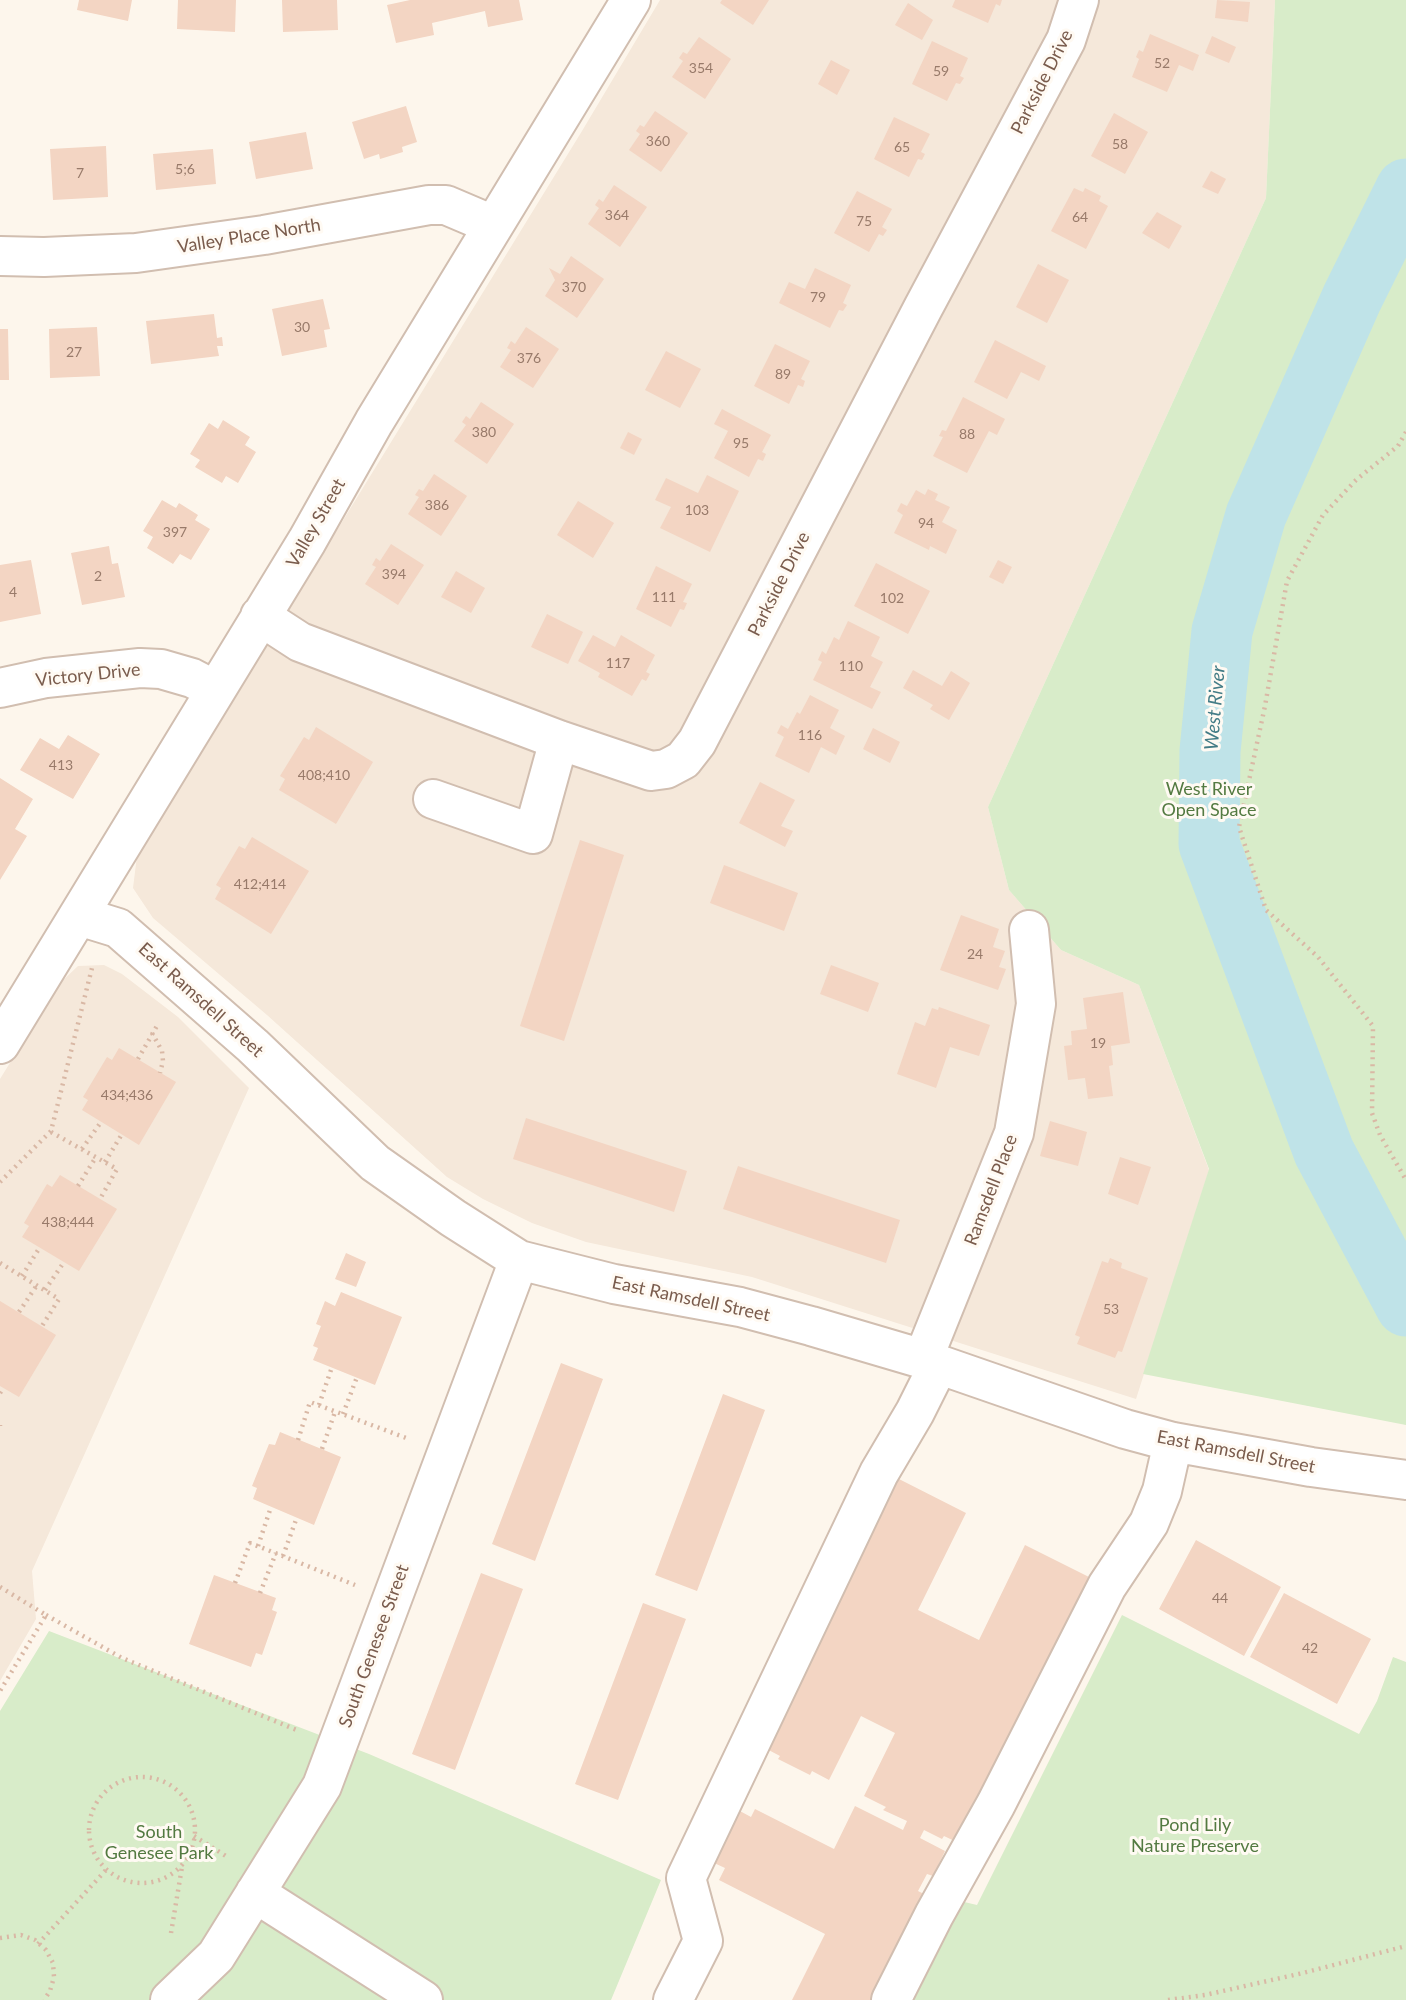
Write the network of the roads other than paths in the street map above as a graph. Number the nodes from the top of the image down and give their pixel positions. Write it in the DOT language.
graph roads {
  1 [pos="631,0"];
  2 [pos="1079,0"];
  3 [pos="493,225"];
  4 [pos="0,256"];
  5 [pos="260,616"];
  6 [pos="0,688"];
  7 [pos="215,690"];
  8 [pos="559,740"];
  9 [pos="433,799"];
  10 [pos="79,916"];
  11 [pos="1030,930"];
  12 [pos="0,1044"];
  13 [pos="519,1260"];
  14 [pos="930,1363"];
  15 [pos="1173,1443"];
  16 [pos="1406,1480"];
  17 [pos="255,1893"];
  18 [pos="170,2000"];
  19 [pos="423,2000"];
  20 [pos="673,2000"];
  21 [pos="891,2000"];
  1 -- 3 [label="street, Valley Street"];
  2 -- 8 [label="street, Parkside Drive"];
  3 -- 4 [label="street, Valley Place North"];
  3 -- 5 [label="street, Valley Street"];
  5 -- 7 [label="street, Valley Street"];
  5 -- 8 [label="street, Parkside Drive"];
  6 -- 7 [label="street, Victory Drive"];
  7 -- 10 [label="street, Valley Street"];
  8 -- 9 [label="street"];
  10 -- 12 [label="street, Valley Street"];
  10 -- 13 [label="street, East Ramsdell Street"];
  11 -- 14 [label="street, Ramsdell Place"];
  13 -- 14 [label="street, East Ramsdell Street"];
  13 -- 17 [label="street, South Genesee Street"];
  14 -- 15 [label="street, East Ramsdell Street"];
  14 -- 20 [label="street, Ramsdell Place"];
  15 -- 16 [label="street, East Ramsdell Street"];
  15 -- 21 [label="street"];
  17 -- 18 [label="street, South Genesee Street"];
  17 -- 19 [label="street"];
}
